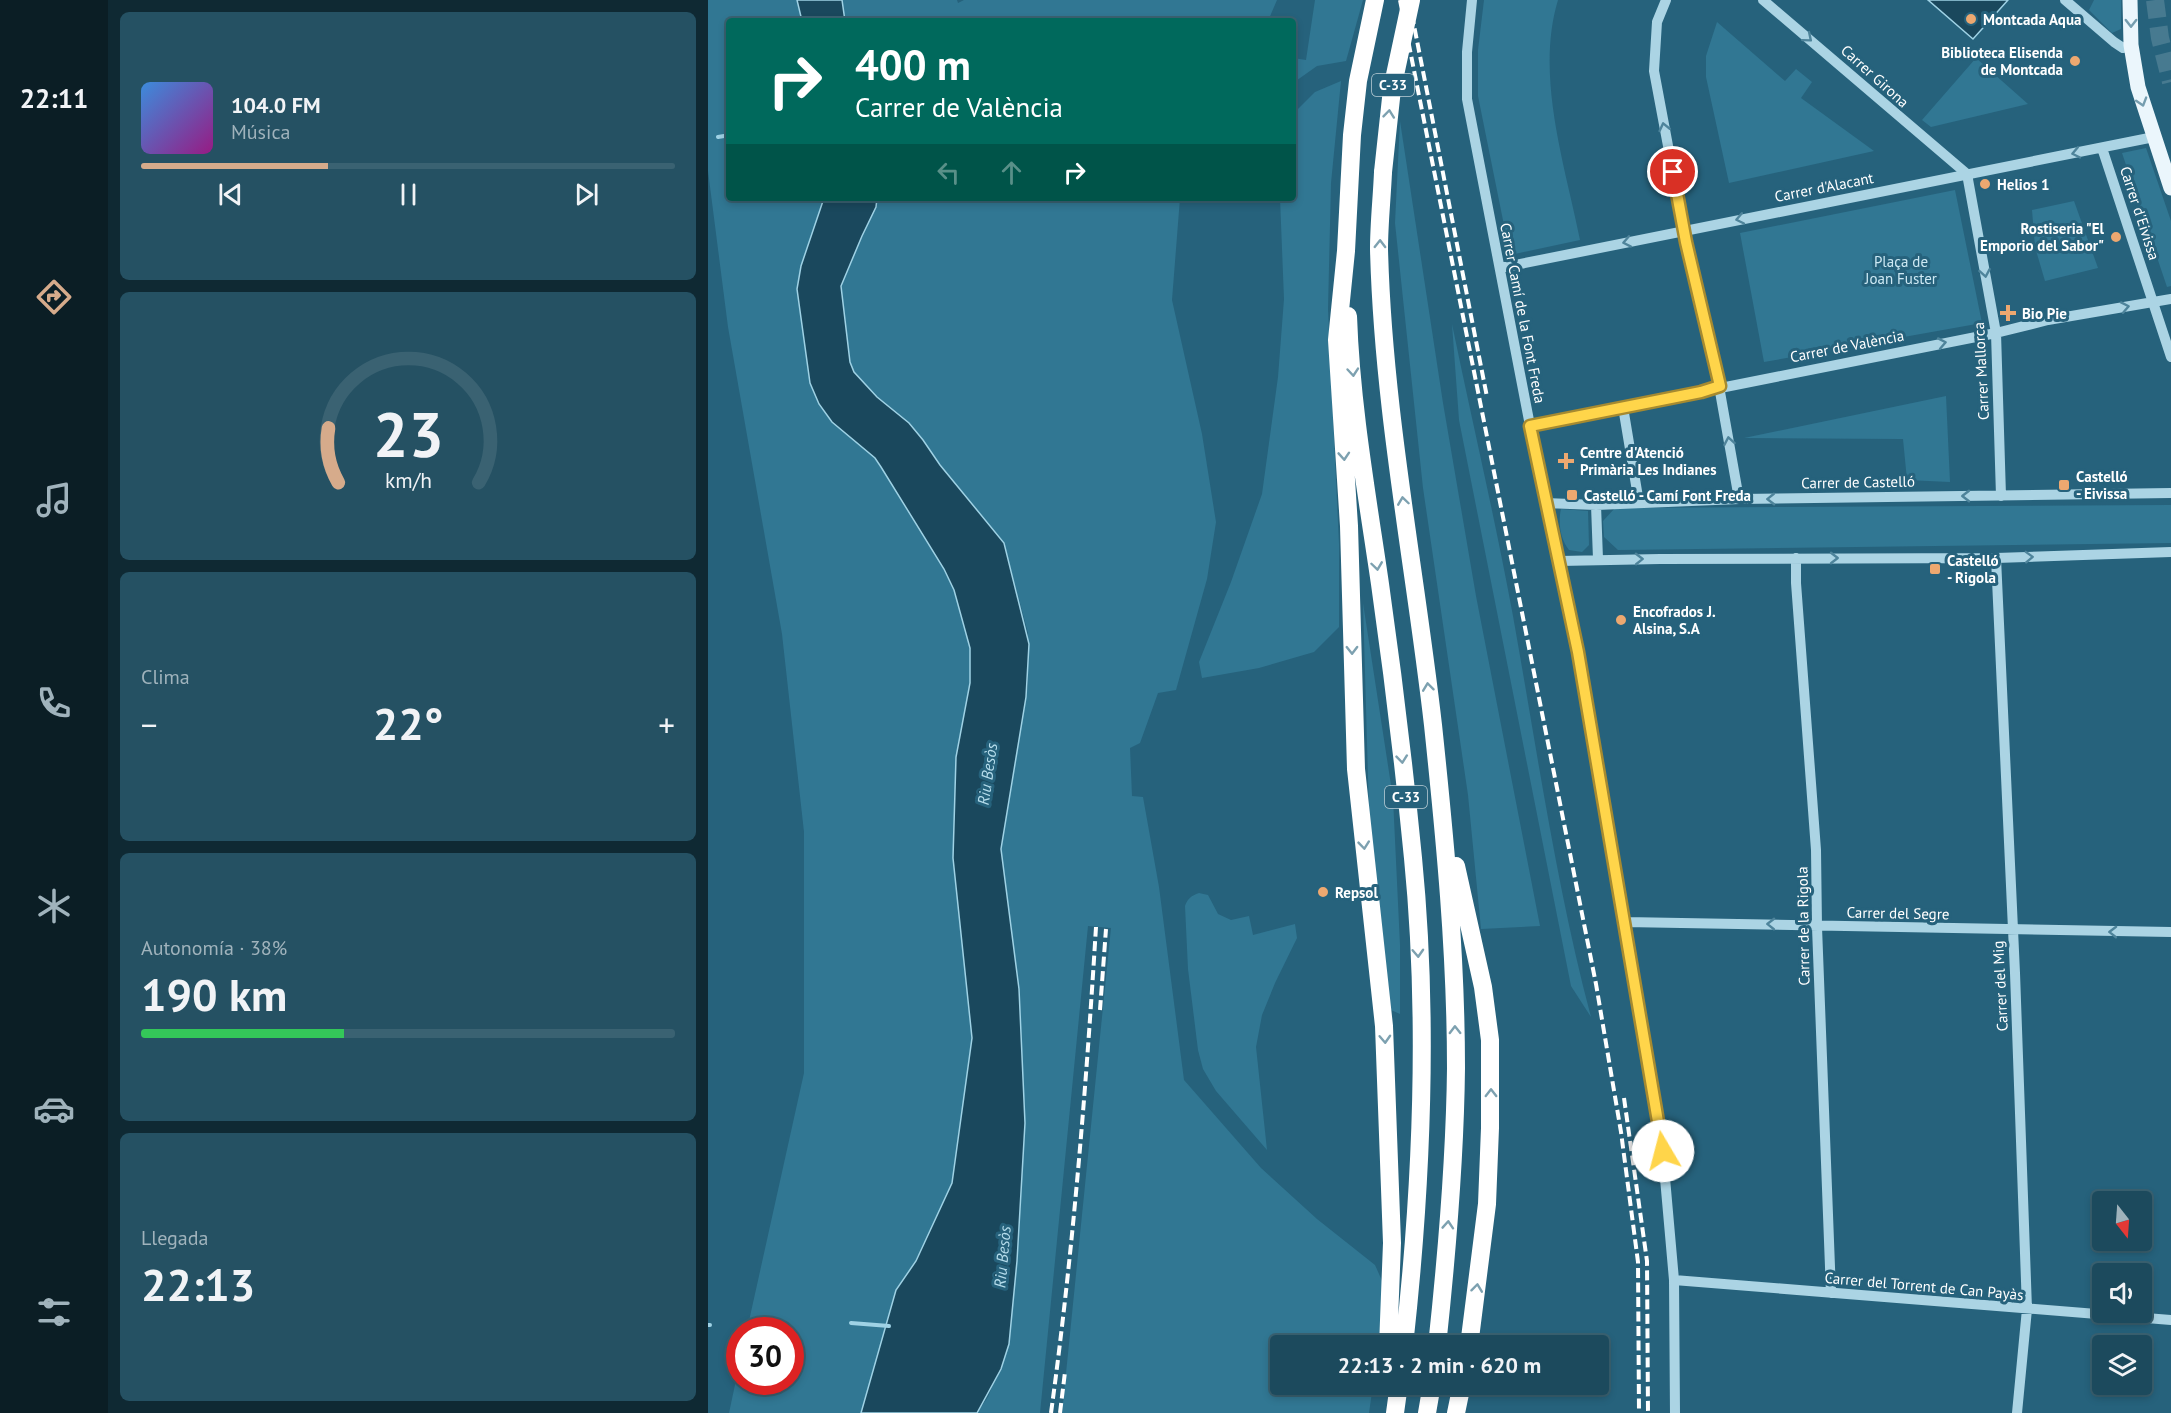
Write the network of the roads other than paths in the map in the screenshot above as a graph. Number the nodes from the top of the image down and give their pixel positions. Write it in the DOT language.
graph roads {
  1 [pos="1375,0"];
  2 [pos="1411,0"];
  3 [pos="1472,0"];
  4 [pos="1666,0"];
  5 [pos="1763,0"];
  6 [pos="2065,0"];
  7 [pos="2130,0"];
  8 [pos="2131,45"];
  9 [pos="2154,137"];
  10 [pos="2102,148"];
  11 [pos="1967,174"];
  12 [pos="2171,188"];
  13 [pos="1684,231"];
  14 [pos="1346,251"];
  15 [pos="1500,268"];
  16 [pos="2171,299"];
  17 [pos="2153,302"];
  18 [pos="1996,333"];
  19 [pos="2171,357"];
  20 [pos="1720,386"];
  21 [pos="1623,407"];
  22 [pos="1530,426"];
  23 [pos="2171,493"];
  24 [pos="2001,496"];
  25 [pos="1739,499"];
  26 [pos="1545,503"];
  27 [pos="1639,503"];
  28 [pos="1596,505"];
  29 [pos="2171,552"];
  30 [pos="1796,558"];
  31 [pos="1996,558"];
  32 [pos="1598,559"];
  33 [pos="1560,561"];
  34 [pos="1441,808"];
  35 [pos="1625,922"];
  36 [pos="1817,927"];
  37 [pos="2012,930"];
  38 [pos="2171,932"];
  39 [pos="1674,1280"];
  40 [pos="1831,1293"];
  41 [pos="2027,1309"];
  42 [pos="2171,1320"];
  43 [pos="1388,1335"];
  44 [pos="1405,1335"];
  45 [pos="1438,1335"];
  46 [pos="1470,1335"];
  47 [pos="1388,1395"];
  48 [pos="1397,1395"];
  49 [pos="1430,1395"];
  50 [pos="1460,1395"];
  51 [pos="1389,1413"];
  52 [pos="1395,1413"];
  53 [pos="1427,1413"];
  54 [pos="1456,1413"];
  55 [pos="1675,1413"];
  56 [pos="2018,1413"];
  1 -- 14 [label="highway, C-33"];
  34 -- 2 [label="highway, C-33, one-way, bridge"];
  3 -- 15 [label="street, Carrer Camí de la Font Freda"];
  13 -- 4 [label="street, one-way"];
  5 -- 11 [label="street, Carrer Girona, one-way"];
  6 -- 8 [label="street"];
  7 -- 8 [label="main road, one-way"];
  8 -- 9 [label="main road, one-way"];
  9 -- 10 [label="street, Carrer d'Alacant"];
  9 -- 12 [label="main road"];
  10 -- 11 [label="street, Carrer d'Alacant, one-way"];
  10 -- 17 [label="street, Carrer d'Eivissa"];
  11 -- 13 [label="street, Carrer d'Alacant, one-way"];
  11 -- 18 [label="street, Carrer Mallorca, one-way"];
  13 -- 15 [label="street, Carrer d'Alacant, one-way"];
  13 -- 20 [label="street"];
  14 -- 43 [label="highway, one-way"];
  14 -- 44 [label="highway, C-33, one-way"];
  15 -- 22 [label="street, Carrer Camí de la Font Freda"];
  16 -- 17 [label="street, Carrer de València"];
  18 -- 17 [label="street, Carrer de València, one-way"];
  17 -- 19 [label="street, Carrer d'Eivissa"];
  20 -- 18 [label="street, Carrer de València, one-way"];
  18 -- 24 [label="street, Carrer Mallorca"];
  20 -- 21 [label="street, Carrer de València"];
  25 -- 20 [label="street, one-way"];
  21 -- 22 [label="street, Carrer de València"];
  21 -- 27 [label="street"];
  22 -- 26 [label="street, Carrer Camí de la Font Freda"];
  23 -- 24 [label="street, Carrer de Castelló"];
  24 -- 25 [label="street, Carrer de Castelló, one-way"];
  25 -- 27 [label="street, Carrer de Castelló"];
  26 -- 28 [label="street, Carrer de Castelló"];
  26 -- 33 [label="street, Carrer Camí de la Font Freda"];
  27 -- 28 [label="street, Carrer de Castelló"];
  28 -- 32 [label="street"];
  31 -- 29 [label="street, one-way"];
  30 -- 31 [label="street, one-way"];
  32 -- 30 [label="street, one-way"];
  30 -- 36 [label="street, Carrer de la Rigola"];
  31 -- 37 [label="street, Carrer del Mig"];
  32 -- 33 [label="street"];
  33 -- 35 [label="street, Carrer Camí de la Font Freda"];
  45 -- 34 [label="highway, C-33, one-way"];
  46 -- 34 [label="highway, one-way"];
  36 -- 35 [label="street, Carrer del Segre, one-way"];
  35 -- 39 [label="street, Carrer Camí de la Font Freda"];
  36 -- 37 [label="street, Carrer del Segre"];
  36 -- 40 [label="street, Carrer de la Rigola"];
  38 -- 37 [label="street, Carrer del Segre, one-way"];
  37 -- 41 [label="street, Carrer del Mig"];
  39 -- 40 [label="street, Carrer del Torrent de Can Payàs"];
  39 -- 55 [label="street, Carrer Camí de la Font Freda"];
  40 -- 41 [label="street, Carrer del Torrent de Can Payàs"];
  41 -- 42 [label="street, Carrer del Torrent de Can Payàs"];
  41 -- 56 [label="street, Carrer del Mig"];
  47 -- 51 [label="highway"];
  48 -- 52 [label="highway"];
  49 -- 53 [label="highway"];
  50 -- 54 [label="highway"];
}
